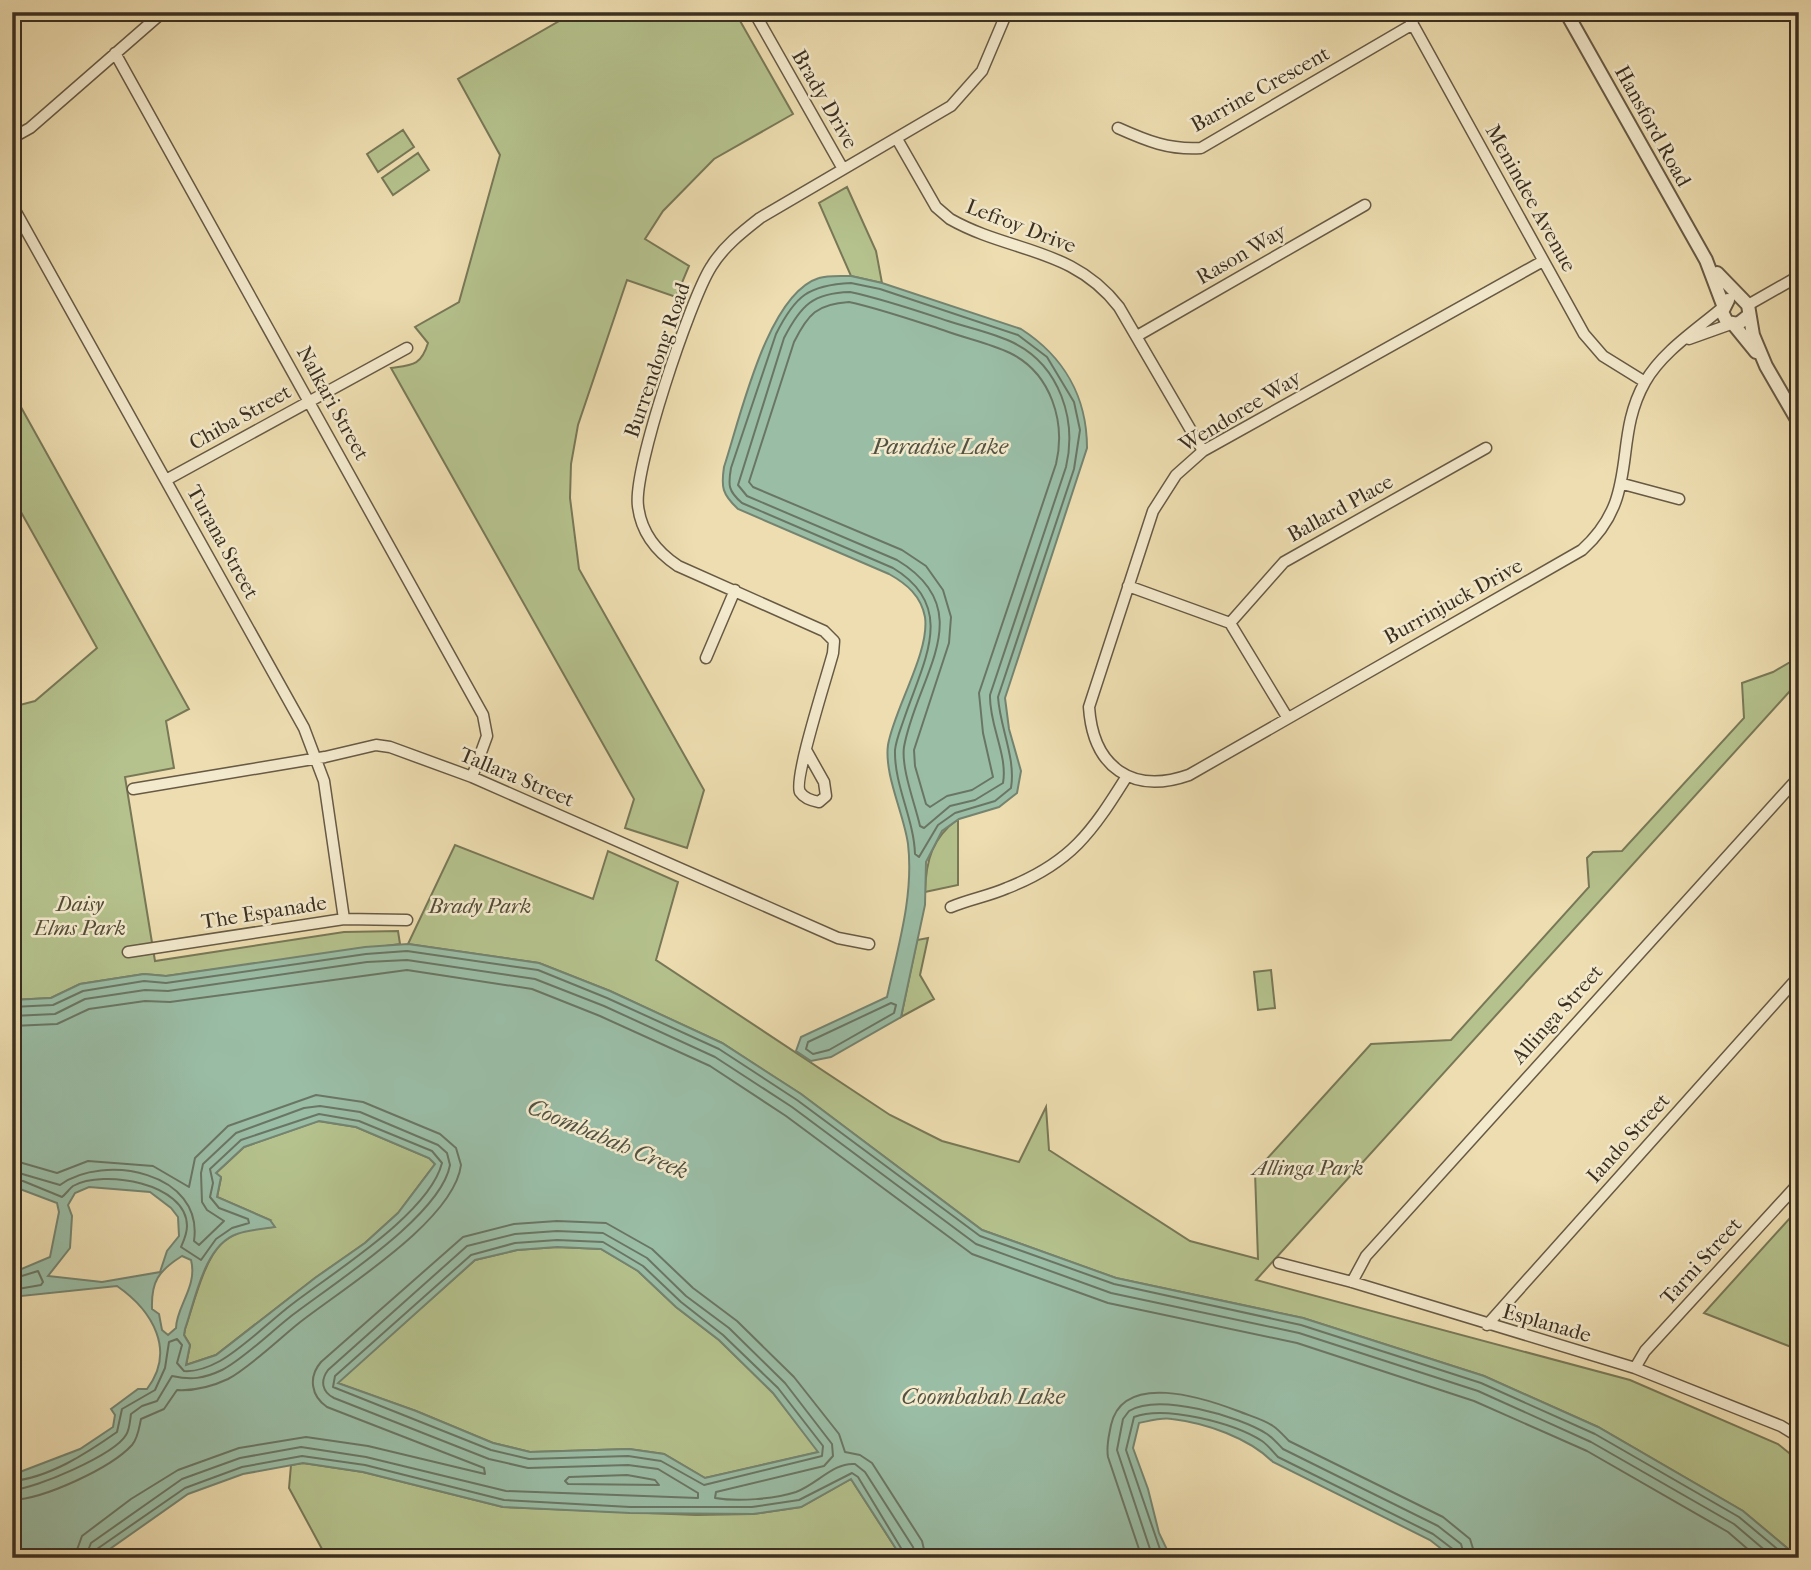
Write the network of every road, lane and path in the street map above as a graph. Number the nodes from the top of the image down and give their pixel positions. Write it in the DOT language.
graph roads {
  1 [pos="163,12"];
  2 [pos="754,12"];
  3 [pos="1007,12"];
  4 [pos="1406,12"];
  5 [pos="1566,12"];
  6 [pos="1413,24"];
  7 [pos="115,53"];
  8 [pos="1118,128"];
  9 [pos="12,138"];
  10 [pos="897,139"];
  11 [pos="843,169"];
  12 [pos="12,205"];
  13 [pos="1365,205"];
  14 [pos="1706,260"];
  15 [pos="1543,261"];
  16 [pos="1799,275"];
  17 [pos="1723,306"];
  18 [pos="1745,306"];
  19 [pos="1733,324"];
  20 [pos="1137,336"];
  21 [pos="1685,340"];
  22 [pos="407,348"];
  23 [pos="1766,366"];
  24 [pos="1644,383"];
  25 [pos="309,400"];
  26 [pos="1799,423"];
  27 [pos="1486,448"];
  28 [pos="1203,451"];
  29 [pos="166,480"];
  30 [pos="1623,484"];
  31 [pos="1679,499"];
  32 [pos="1128,586"];
  33 [pos="735,590"];
  34 [pos="1230,623"];
  35 [pos="706,658"];
  36 [pos="1287,717"];
  37 [pos="806,750"];
  38 [pos="317,757"];
  39 [pos="1127,776"];
  40 [pos="471,777"];
  41 [pos="1799,777"];
  42 [pos="133,789"];
  43 [pos="951,907"];
  44 [pos="344,919"];
  45 [pos="407,920"];
  46 [pos="869,944"];
  47 [pos="128,952"];
  48 [pos="1799,976"];
  49 [pos="1799,1182"];
  50 [pos="1279,1263"];
  51 [pos="1352,1282"];
  52 [pos="1487,1325"];
  53 [pos="1635,1368"];
  54 [pos="1799,1437"];
  1 -- 7 [label="street"];
  2 -- 11 [label="street, Brady Drive"];
  3 -- 10 [label="street, Burrendong Road"];
  4 -- 6 [label="street, Menindee Avenue"];
  5 -- 14 [label="street, Hansford Road"];
  6 -- 8 [label="street, Barrine Crescent"];
  6 -- 15 [label="street, Menindee Avenue"];
  7 -- 9 [label="street"];
  7 -- 25 [label="street, Nalkari Street"];
  10 -- 11 [label="street, Burrendong Road"];
  10 -- 20 [label="street, Lefroy Drive"];
  11 -- 33 [label="street, Burrendong Road"];
  12 -- 29 [label="street, Turana Street"];
  13 -- 20 [label="street, Rason Way"];
  14 -- 17 [label="street, Hansford Road"];
  14 -- 18 [label="street, Hansford Road"];
  15 -- 24 [label="street, Menindee Avenue"];
  15 -- 28 [label="street, Wendoree Way"];
  16 -- 18 [label="street"];
  17 -- 18 [label="street"];
  17 -- 19 [label="street"];
  17 -- 21 [label="street, Burrinjuck Drive"];
  18 -- 19 [label="street"];
  18 -- 23 [label="street, Hansford Road"];
  19 -- 21 [label="street, Burrinjuck Drive"];
  19 -- 23 [label="street, Hansford Road"];
  20 -- 28 [label="street, Lefroy Drive"];
  21 -- 24 [label="street, Burrinjuck Drive"];
  22 -- 25 [label="street, Chiba Street"];
  23 -- 26 [label="street, Hansford Road"];
  24 -- 30 [label="street, Burrinjuck Drive"];
  25 -- 29 [label="street, Chiba Street"];
  25 -- 40 [label="street, Nalkari Street"];
  27 -- 34 [label="street, Ballard Place"];
  28 -- 32 [label="street, Wendoree Way"];
  29 -- 38 [label="street, Turana Street"];
  30 -- 31 [label="street"];
  30 -- 36 [label="street, Burrinjuck Drive"];
  32 -- 34 [label="street"];
  32 -- 39 [label="street, Wendoree Way"];
  33 -- 35 [label="street"];
  33 -- 37 [label="street, Burrendong Road"];
  34 -- 36 [label="street"];
  36 -- 39 [label="street, Burrinjuck Drive"];
  37 -- 37 [label="street, Burrendong Road"];
  38 -- 40 [label="street, Tallara Street"];
  38 -- 42 [label="street, Tallara Street"];
  38 -- 44 [label="street, Turana Street"];
  39 -- 43 [label="street"];
  40 -- 46 [label="street, Tallara Street"];
  41 -- 51 [label="street, Allinga Street"];
  44 -- 45 [label="street, The Espanade"];
  44 -- 47 [label="street, The Espanade"];
  48 -- 52 [label="street, Iando Street"];
  49 -- 53 [label="street, Tarni Street"];
  50 -- 51 [label="street, Esplanade"];
  51 -- 52 [label="street, Esplanade"];
  52 -- 53 [label="street, Esplanade"];
  53 -- 54 [label="street, Esplanade"];
}
